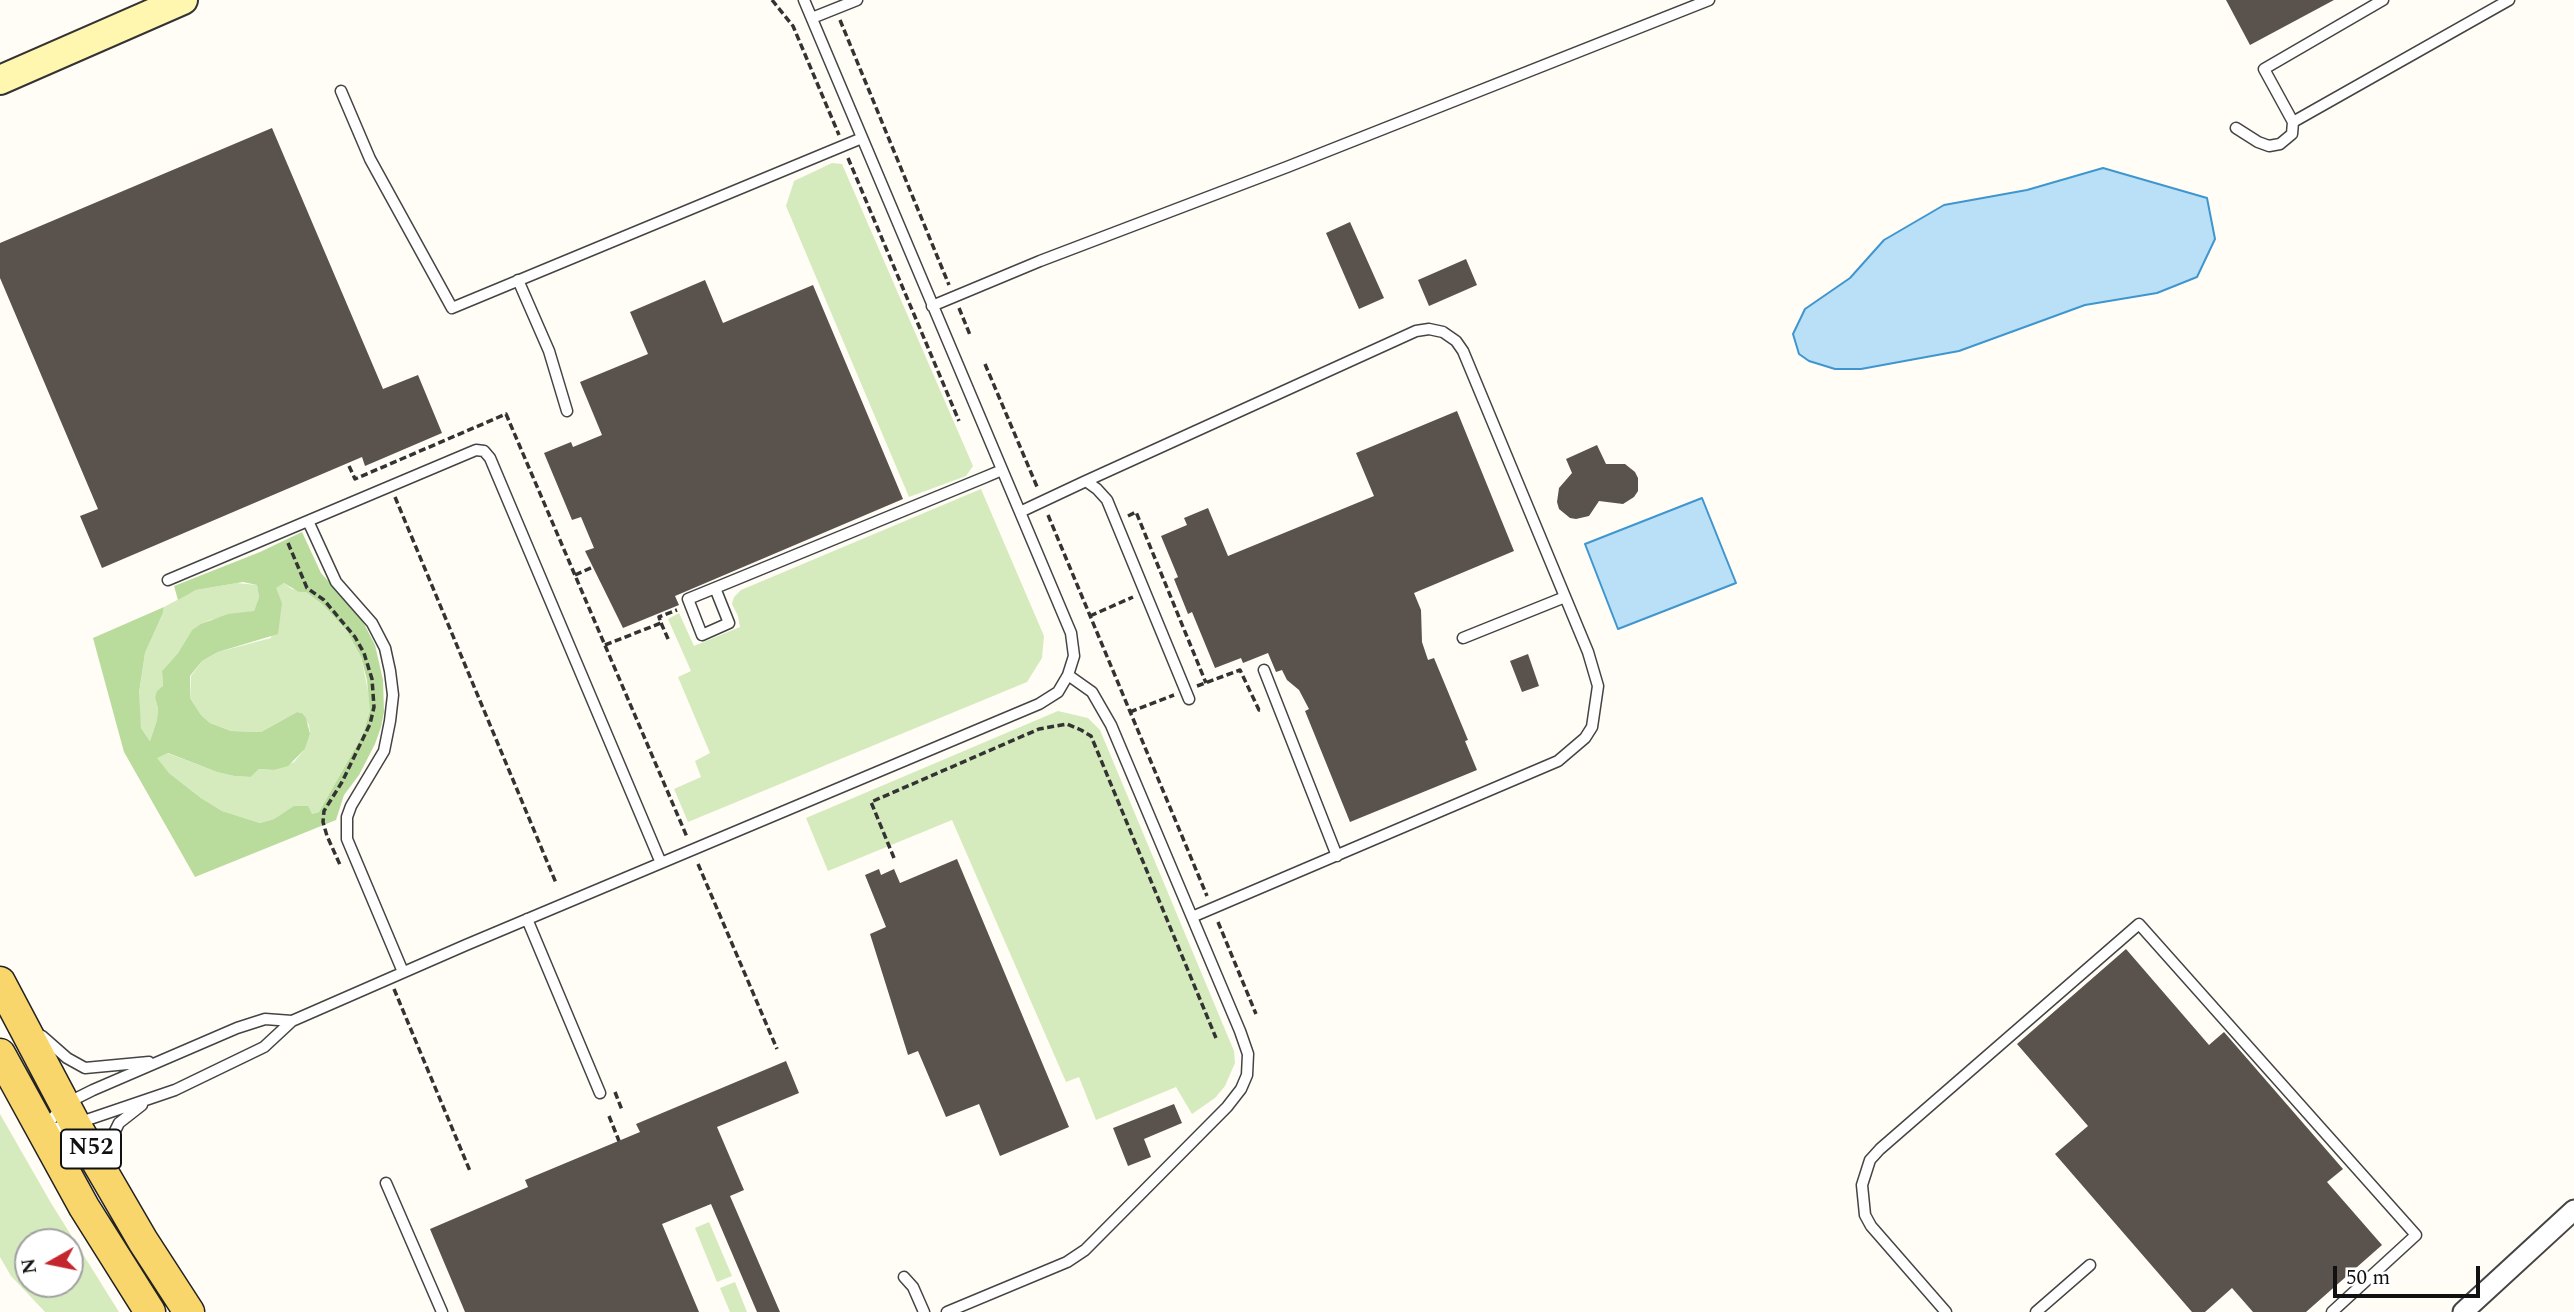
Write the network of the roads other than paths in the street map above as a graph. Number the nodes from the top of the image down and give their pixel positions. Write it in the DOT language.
graph roads {
  1 [pos="183,0"];
  2 [pos="804,0"];
  3 [pos="857,0"];
  4 [pos="1709,0"];
  5 [pos="2383,0"];
  6 [pos="2509,0"];
  7 [pos="812,18"];
  8 [pos="0,80"];
  9 [pos="341,91"];
  10 [pos="2293,122"];
  11 [pos="2235,128"];
  12 [pos="862,138"];
  13 [pos="519,280"];
  14 [pos="932,306"];
  15 [pos="567,411"];
  16 [pos="1002,470"];
  17 [pos="1086,481"];
  18 [pos="1020,512"];
  19 [pos="308,521"];
  20 [pos="168,580"];
  21 [pos="715,588"];
  22 [pos="1565,597"];
  23 [pos="1463,638"];
  24 [pos="1264,670"];
  25 [pos="1068,675"];
  26 [pos="1187,695"];
  27 [pos="1336,856"];
  28 [pos="661,863"];
  29 [pos="1192,917"];
  30 [pos="527,919"];
  31 [pos="402,972"];
  32 [pos="4,991"];
  33 [pos="292,1021"];
  34 [pos="0,1054"];
  35 [pos="162,1061"];
  36 [pos="175,1090"];
  37 [pos="600,1093"];
  38 [pos="70,1114"];
  39 [pos="42,1130"];
  40 [pos="104,1171"];
  41 [pos="386,1182"];
  42 [pos="2574,1210"];
  43 [pos="2090,1265"];
  44 [pos="904,1278"];
  45 [pos="150,1312"];
  46 [pos="189,1312"];
  47 [pos="442,1312"];
  48 [pos="924,1312"];
  49 [pos="947,1312"];
  50 [pos="1946,1312"];
  51 [pos="2036,1312"];
  52 [pos="2332,1312"];
  53 [pos="2463,1312"];
  1 -- 8 [label="main road"];
  2 -- 7 [label="lane"];
  3 -- 7 [label="lane"];
  4 -- 14 [label="lane"];
  5 -- 10 [label="lane"];
  6 -- 10 [label="lane"];
  7 -- 12 [label="lane"];
  9 -- 13 [label="lane"];
  10 -- 11 [label="lane"];
  12 -- 13 [label="lane"];
  12 -- 14 [label="lane"];
  13 -- 15 [label="lane"];
  14 -- 16 [label="lane"];
  16 -- 18 [label="lane"];
  16 -- 21 [label="lane"];
  17 -- 18 [label="lane"];
  17 -- 22 [label="lane"];
  17 -- 26 [label="lane"];
  18 -- 25 [label="lane"];
  19 -- 20 [label="lane"];
  19 -- 28 [label="lane"];
  19 -- 31 [label="lane"];
  21 -- 21 [label="lane"];
  22 -- 23 [label="lane"];
  22 -- 27 [label="lane"];
  24 -- 27 [label="lane"];
  25 -- 28 [label="lane"];
  25 -- 29 [label="lane"];
  27 -- 29 [label="lane"];
  28 -- 30 [label="lane"];
  29 -- 49 [label="lane"];
  30 -- 31 [label="lane"];
  30 -- 37 [label="lane"];
  31 -- 33 [label="lane"];
  32 -- 35 [label="lane"];
  32 -- 38 [label="main road, N52"];
  33 -- 35 [label="lane"];
  33 -- 36 [label="lane"];
  34 -- 39 [label="main road, N52"];
  35 -- 38 [label="lane"];
  36 -- 38 [label="lane"];
  36 -- 40 [label="lane"];
  38 -- 39 [label="lane"];
  38 -- 39 [label="lane"];
  38 -- 40 [label="main road, N52"];
  39 -- 45 [label="main road, N52"];
  40 -- 46 [label="main road, N52"];
  41 -- 47 [label="lane"];
  42 -- 53 [label="street"];
  43 -- 51 [label="lane"];
  44 -- 48 [label="lane"];
  50 -- 52 [label="lane"];
}
